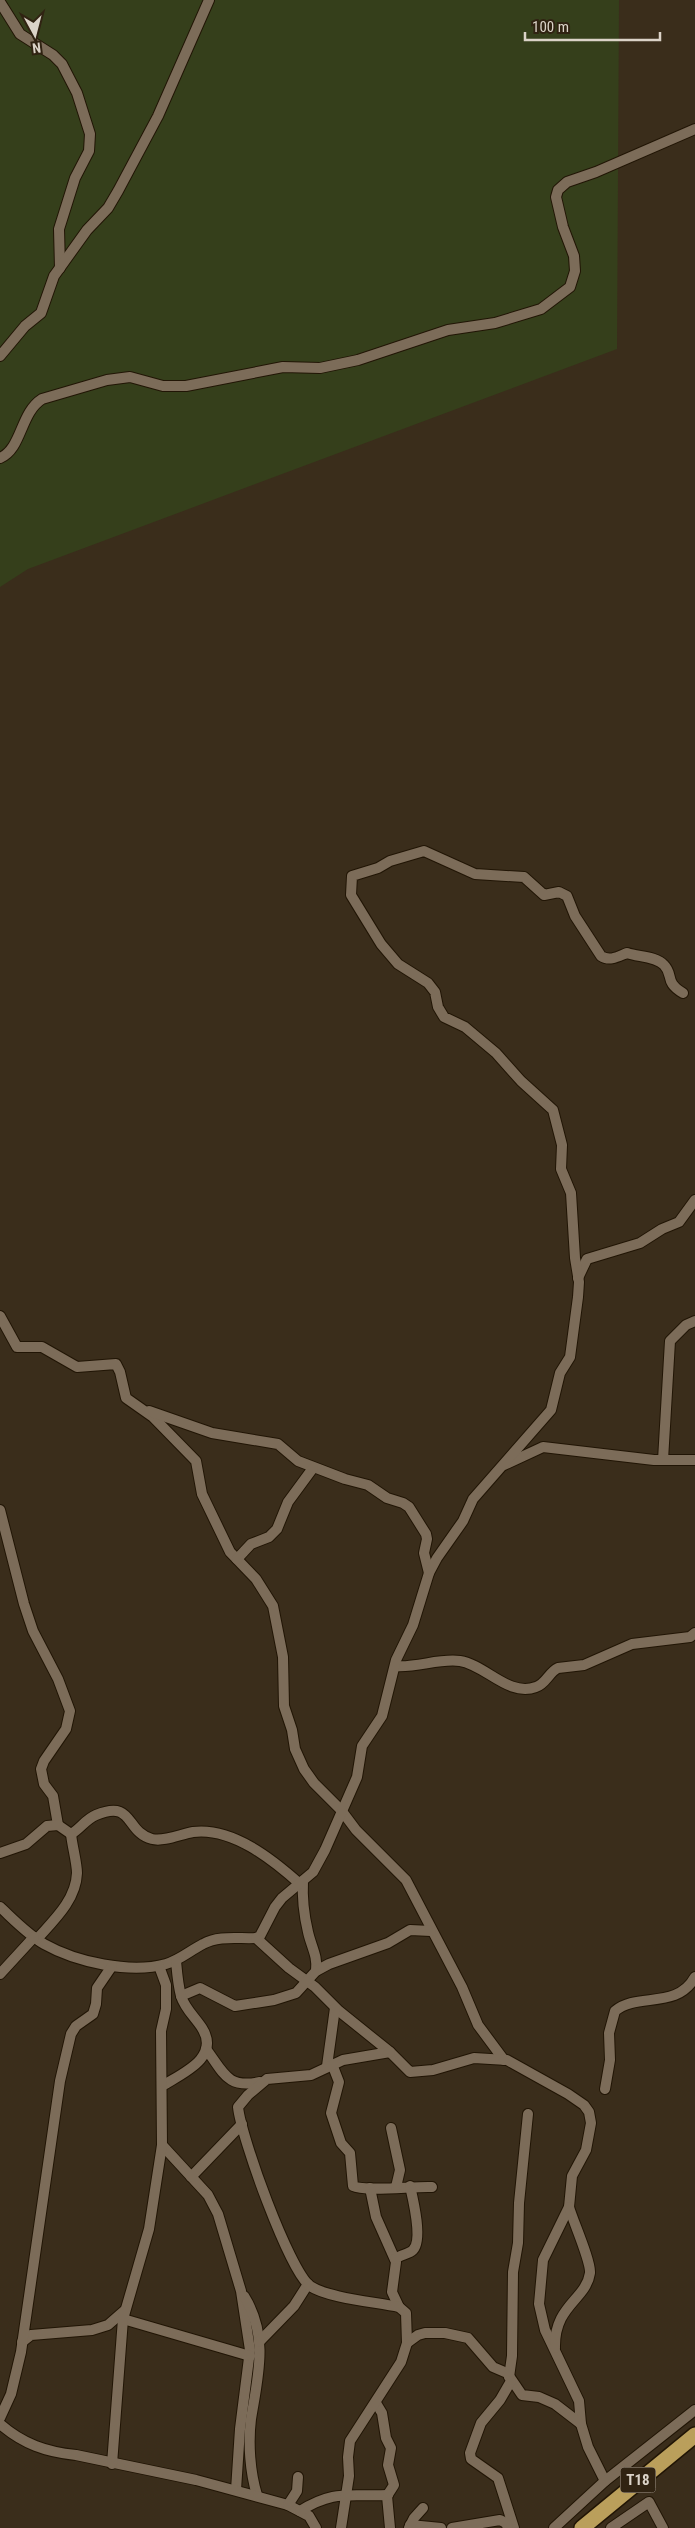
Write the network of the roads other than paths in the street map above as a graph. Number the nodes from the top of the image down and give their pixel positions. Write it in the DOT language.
graph roads {
  1 [pos="209,0"];
  2 [pos="0,2"];
  3 [pos="695,129"];
  4 [pos="60,268"];
  5 [pos="0,356"];
  6 [pos="0,458"];
  7 [pos="683,993"];
  8 [pos="695,1200"];
  9 [pos="578,1278"];
  10 [pos="0,1316"];
  11 [pos="695,1321"];
  12 [pos="142,1409"];
  13 [pos="662,1460"];
  14 [pos="695,1460"];
  15 [pos="501,1466"];
  16 [pos="313,1468"];
  17 [pos="0,1510"];
  18 [pos="236,1559"];
  19 [pos="429,1573"];
  20 [pos="695,1633"];
  21 [pos="395,1666"];
  22 [pos="341,1810"];
  23 [pos="58,1825"];
  24 [pos="71,1834"];
  25 [pos="0,1853"];
  26 [pos="301,1882"];
  27 [pos="1,1909"];
  28 [pos="431,1931"];
  29 [pos="36,1938"];
  30 [pos="256,1938"];
  31 [pos="176,1961"];
  32 [pos="112,1966"];
  33 [pos="159,1966"];
  34 [pos="2,1968"];
  35 [pos="316,1970"];
  36 [pos="695,1976"];
  37 [pos="307,1981"];
  38 [pos="181,1996"];
  39 [pos="335,2008"];
  40 [pos="206,2049"];
  41 [pos="390,2052"];
  42 [pos="504,2060"];
  43 [pos="330,2065"];
  44 [pos="263,2081"];
  45 [pos="162,2086"];
  46 [pos="605,2089"];
  47 [pos="528,2114"];
  48 [pos="242,2124"];
  49 [pos="391,2128"];
  50 [pos="162,2145"];
  51 [pos="191,2177"];
  52 [pos="410,2186"];
  53 [pos="396,2187"];
  54 [pos="432,2187"];
  55 [pos="370,2188"];
  56 [pos="569,2208"];
  57 [pos="395,2259"];
  58 [pos="308,2284"];
  59 [pos="241,2291"];
  60 [pos="399,2307"];
  61 [pos="127,2308"];
  62 [pos="123,2320"];
  63 [pos="22,2342"];
  64 [pos="259,2342"];
  65 [pos="407,2343"];
  66 [pos="555,2353"];
  67 [pos="250,2356"];
  68 [pos="510,2379"];
  69 [pos="376,2403"];
  70 [pos="695,2410"];
  71 [pos="0,2418"];
  72 [pos="0,2424"];
  73 [pos="581,2424"];
  74 [pos="695,2435"];
  75 [pos="112,2464"];
  76 [pos="298,2477"];
  77 [pos="605,2481"];
  78 [pos="236,2490"];
  79 [pos="388,2494"];
  80 [pos="257,2495"];
  81 [pos="345,2496"];
  82 [pos="288,2505"];
  83 [pos="422,2508"];
  84 [pos="300,2511"];
  85 [pos="410,2527"];
  86 [pos="316,2528"];
  87 [pos="341,2528"];
  88 [pos="390,2528"];
  89 [pos="441,2528"];
  90 [pos="452,2528"];
  91 [pos="508,2528"];
  92 [pos="514,2528"];
  93 [pos="554,2528"];
  94 [pos="582,2528"];
  95 [pos="611,2528"];
  96 [pos="663,2528"];
  1 -- 4 [label="street"];
  2 -- 4 [label="street"];
  3 -- 6 [label="street"];
  4 -- 5 [label="street"];
  7 -- 9 [label="street"];
  8 -- 9 [label="street"];
  9 -- 15 [label="street"];
  10 -- 12 [label="street"];
  11 -- 13 [label="street"];
  12 -- 16 [label="street"];
  12 -- 18 [label="street"];
  13 -- 14 [label="street"];
  13 -- 15 [label="street"];
  15 -- 19 [label="street"];
  16 -- 18 [label="street"];
  16 -- 19 [label="street"];
  17 -- 23 [label="street"];
  18 -- 22 [label="street"];
  19 -- 21 [label="street"];
  20 -- 21 [label="street"];
  21 -- 22 [label="street"];
  22 -- 26 [label="street"];
  22 -- 28 [label="street"];
  23 -- 24 [label="street"];
  23 -- 25 [label="street"];
  24 -- 26 [label="street"];
  24 -- 29 [label="street"];
  26 -- 30 [label="street"];
  26 -- 35 [label="street"];
  27 -- 29 [label="street"];
  28 -- 35 [label="street"];
  28 -- 42 [label="street"];
  29 -- 32 [label="street"];
  29 -- 34 [label="street"];
  30 -- 31 [label="street"];
  30 -- 37 [label="street"];
  31 -- 33 [label="street"];
  31 -- 38 [label="street"];
  32 -- 33 [label="street"];
  32 -- 63 [label="street"];
  33 -- 45 [label="street"];
  35 -- 37 [label="street"];
  36 -- 46 [label="street"];
  37 -- 38 [label="street"];
  37 -- 39 [label="street"];
  38 -- 40 [label="street"];
  39 -- 41 [label="street"];
  39 -- 43 [label="street"];
  40 -- 44 [label="street"];
  40 -- 45 [label="street"];
  41 -- 42 [label="street"];
  41 -- 43 [label="street"];
  42 -- 56 [label="street"];
  43 -- 44 [label="street"];
  43 -- 55 [label="street"];
  44 -- 48 [label="street"];
  45 -- 50 [label="street"];
  47 -- 68 [label="street"];
  48 -- 51 [label="street"];
  48 -- 58 [label="street"];
  49 -- 53 [label="street"];
  50 -- 51 [label="street"];
  50 -- 61 [label="street"];
  51 -- 59 [label="street"];
  52 -- 53 [label="street"];
  52 -- 54 [label="street"];
  52 -- 57 [label="street"];
  53 -- 55 [label="street"];
  55 -- 57 [label="street"];
  56 -- 66 [label="street"];
  56 -- 66 [label="street"];
  57 -- 60 [label="street"];
  58 -- 60 [label="street"];
  58 -- 64 [label="street"];
  59 -- 64 [label="street"];
  59 -- 67 [label="street"];
  60 -- 65 [label="street"];
  61 -- 62 [label="street"];
  61 -- 63 [label="street"];
  62 -- 67 [label="street"];
  62 -- 75 [label="street"];
  63 -- 71 [label="street"];
  64 -- 80 [label="street"];
  65 -- 68 [label="street"];
  65 -- 69 [label="street"];
  66 -- 73 [label="street"];
  67 -- 78 [label="street"];
  68 -- 73 [label="street"];
  68 -- 92 [label="street"];
  69 -- 79 [label="street"];
  69 -- 81 [label="street"];
  70 -- 77 [label="street"];
  72 -- 75 [label="street"];
  73 -- 77 [label="street"];
  74 -- 94 [label="highway, T18"];
  75 -- 78 [label="street"];
  76 -- 82 [label="street"];
  77 -- 93 [label="street"];
  78 -- 80 [label="street"];
  79 -- 81 [label="street"];
  79 -- 88 [label="street"];
  80 -- 82 [label="street"];
  81 -- 84 [label="street"];
  81 -- 87 [label="street"];
  82 -- 84 [label="street"];
  83 -- 85 [label="street"];
  84 -- 86 [label="street"];
  85 -- 89 [label="street"];
  90 -- 91 [label="street"];
  95 -- 96 [label="street"];
}
